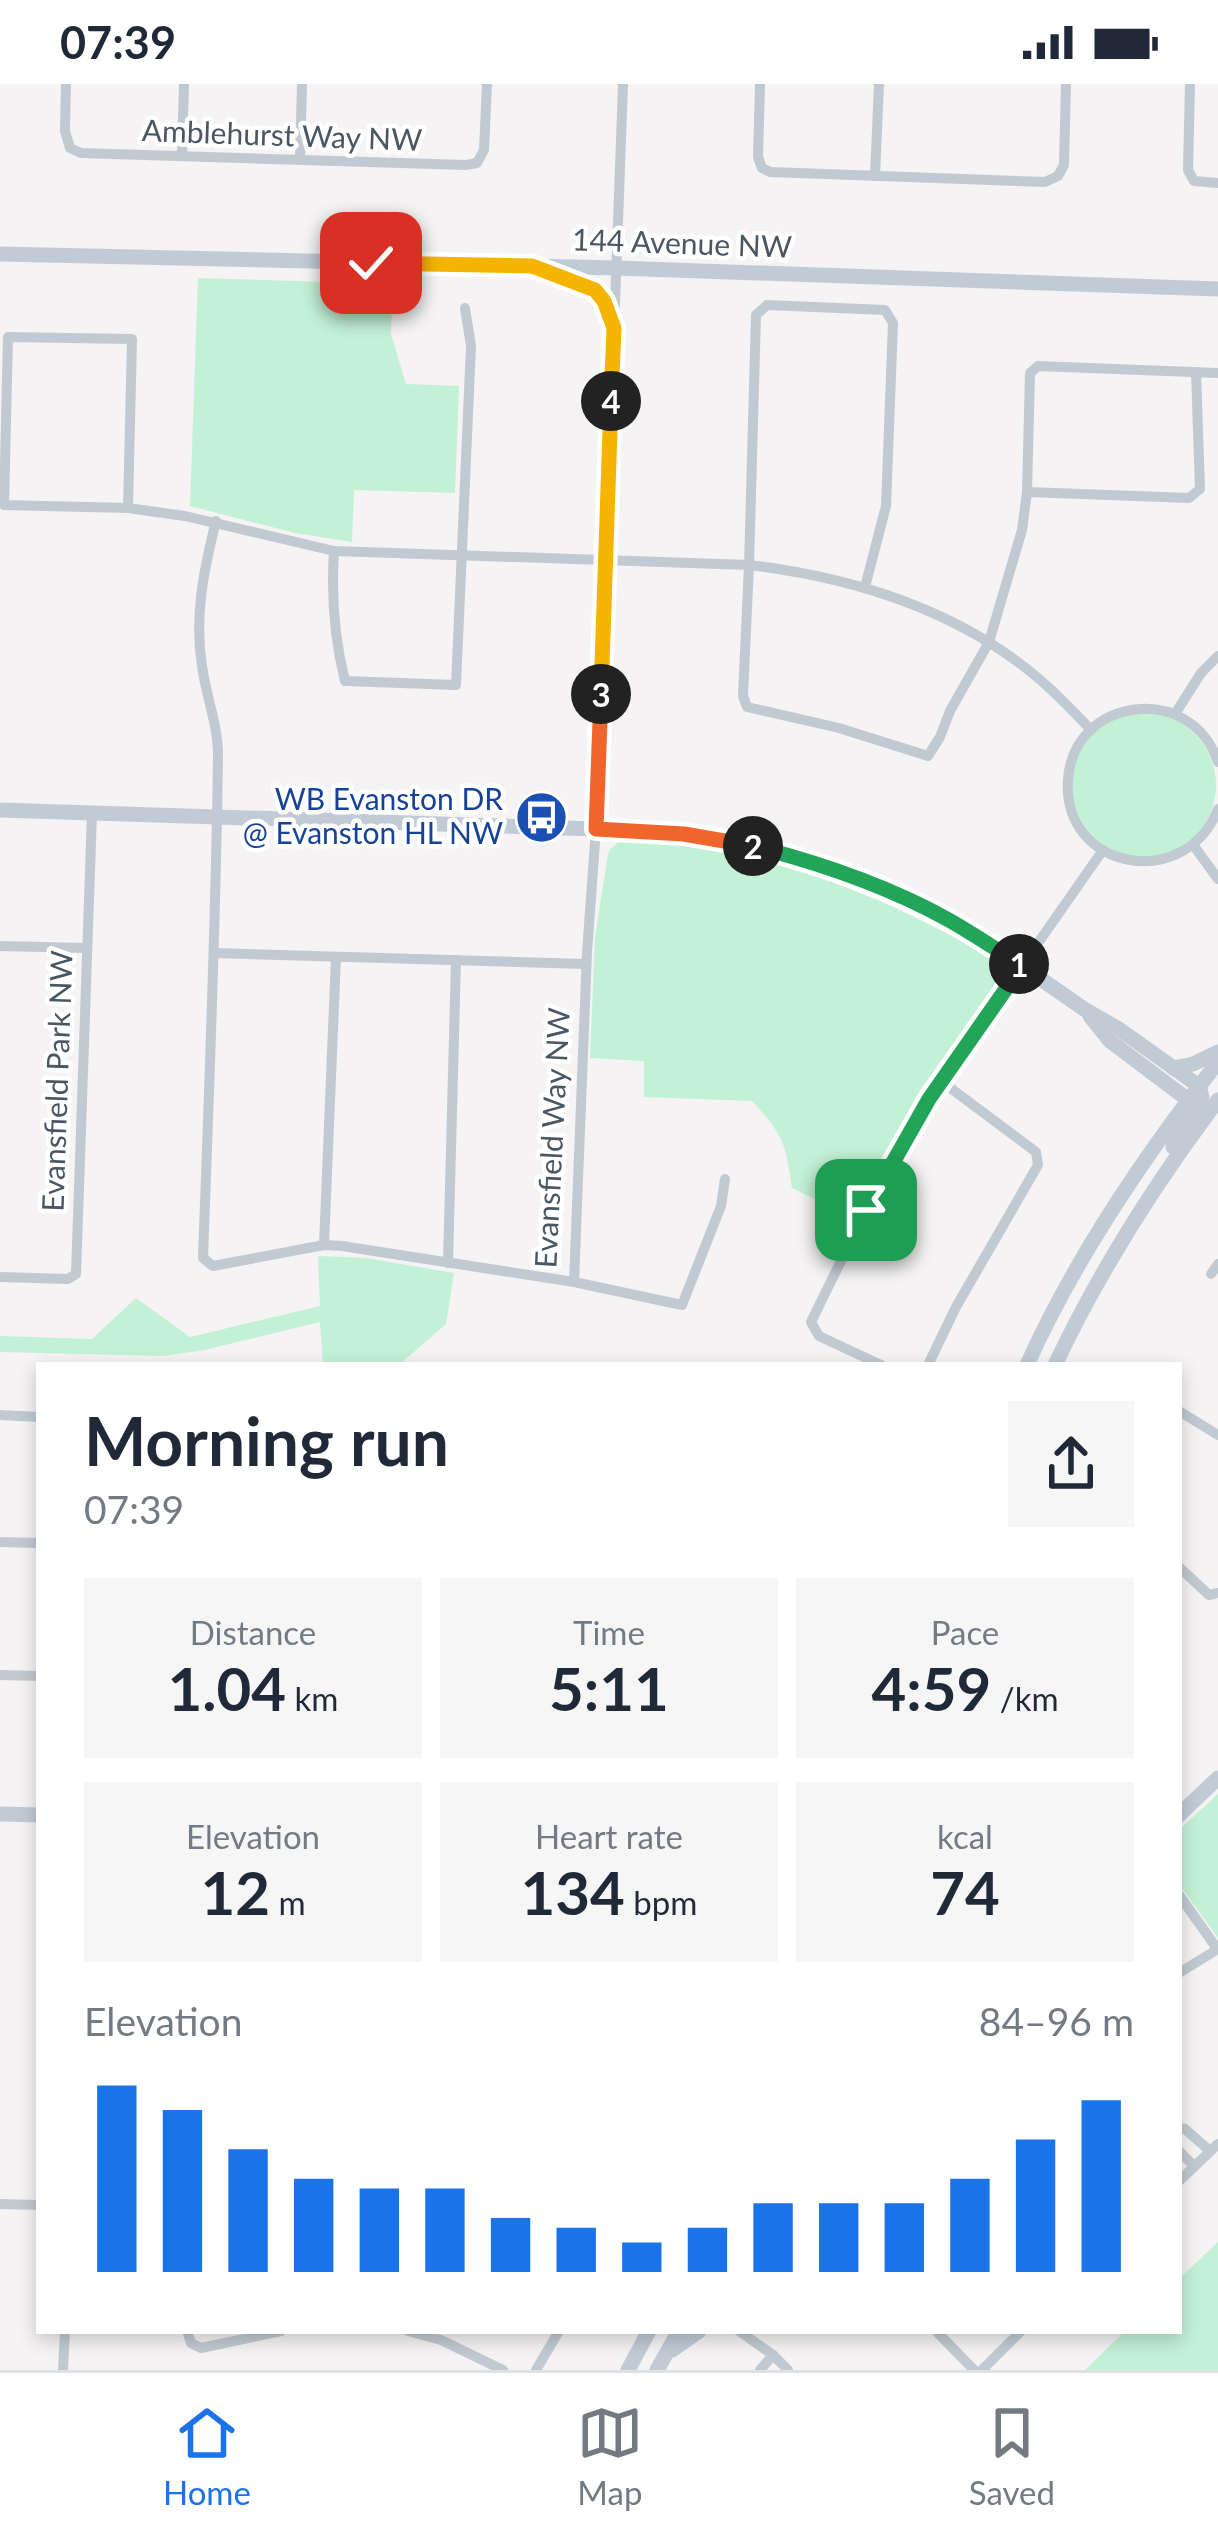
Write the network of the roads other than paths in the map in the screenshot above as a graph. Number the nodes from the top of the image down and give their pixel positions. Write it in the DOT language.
graph roads {
  1 [pos="66,84"];
  2 [pos="184,84"];
  3 [pos="302,84"];
  4 [pos="487,84"];
  5 [pos="623,84"];
  6 [pos="760,84"];
  7 [pos="879,84"];
  8 [pos="1066,84"];
  9 [pos="1190,84"];
  10 [pos="182,155"];
  11 [pos="299,159"];
  12 [pos="875,176"];
  13 [pos="1218,183"];
  14 [pos="0,254"];
  15 [pos="532,266"];
  16 [pos="617,268"];
  17 [pos="1218,290"];
  18 [pos="465,308"];
  19 [pos="614,328"];
  20 [pos="1196,372"];
  21 [pos="1218,373"];
  22 [pos="1027,493"];
  23 [pos="128,508"];
  24 [pos="216,521"];
  25 [pos="334,551"];
  26 [pos="463,557"];
  27 [pos="605,561"];
  28 [pos="749,566"];
  29 [pos="865,587"];
  30 [pos="989,642"];
  31 [pos="1218,656"];
  32 [pos="1175,714"];
  33 [pos="1091,730"];
  34 [pos="1218,762"];
  35 [pos="1218,809"];
  36 [pos="0,810"];
  37 [pos="92,813"];
  38 [pos="217,817"];
  39 [pos="596,829"];
  40 [pos="1194,846"];
  41 [pos="1103,850"];
  42 [pos="1218,879"];
  43 [pos="0,946"];
  44 [pos="86,948"];
  45 [pos="214,953"];
  46 [pos="336,957"];
  47 [pos="456,960"];
  48 [pos="586,964"];
  49 [pos="1022,966"];
  50 [pos="1084,1009"];
  51 [pos="1218,1052"];
  52 [pos="1218,1062"];
  53 [pos="1173,1068"];
  54 [pos="941,1081"];
  55 [pos="1202,1101"];
  56 [pos="725,1179"];
  57 [pos="324,1245"];
  58 [pos="448,1263"];
  59 [pos="0,1276"];
  60 [pos="574,1282"];
  61 [pos="875,1362"];
  62 [pos="929,1362"];
  63 [pos="1028,1362"];
  64 [pos="1056,1362"];
  65 [pos="1182,1413"];
  66 [pos="0,1415"];
  67 [pos="36,1417"];
  68 [pos="1218,1435"];
  69 [pos="0,1543"];
  70 [pos="36,1544"];
  71 [pos="1182,1570"];
  72 [pos="1218,1593"];
  73 [pos="0,1675"];
  74 [pos="36,1676"];
  75 [pos="1218,1778"];
  76 [pos="1182,1812"];
  77 [pos="0,1814"];
  78 [pos="36,1815"];
  79 [pos="1182,1899"];
  80 [pos="1218,1949"];
  81 [pos="1182,1971"];
  82 [pos="1182,2128"];
  83 [pos="1214,2147"];
  84 [pos="1182,2154"];
  85 [pos="1194,2166"];
  86 [pos="1182,2178"];
  87 [pos="0,2204"];
  88 [pos="36,2205"];
  89 [pos="64,2334"];
  90 [pos="188,2334"];
  91 [pos="267,2334"];
  92 [pos="420,2334"];
  93 [pos="558,2334"];
  94 [pos="647,2334"];
  95 [pos="678,2334"];
  96 [pos="694,2334"];
  97 [pos="743,2334"];
  98 [pos="939,2334"];
  99 [pos="1018,2334"];
  100 [pos="669,2351"];
  101 [pos="773,2355"];
  102 [pos="64,2370"];
  103 [pos="503,2370"];
  104 [pos="536,2370"];
  105 [pos="628,2370"];
  106 [pos="657,2370"];
  107 [pos="760,2370"];
  108 [pos="788,2370"];
  109 [pos="978,2370"];
  1 -- 10 [label="street, Amblehurst Way NW"];
  2 -- 10 [label="street"];
  3 -- 11 [label="street"];
  4 -- 11 [label="street, Amblehurst Way NW"];
  5 -- 16 [label="street, Evansfield Way NW"];
  6 -- 12 [label="street"];
  7 -- 12 [label="street"];
  8 -- 12 [label="street"];
  9 -- 13 [label="street"];
  10 -- 11 [label="street, Amblehurst Way NW"];
  14 -- 15 [label="main road, 144 Avenue NW"];
  15 -- 16 [label="main road, 144 Avenue NW"];
  15 -- 19 [label="main road"];
  16 -- 17 [label="main road, 144 Avenue NW"];
  16 -- 19 [label="street, Evansfield Way NW"];
  18 -- 26 [label="street"];
  19 -- 27 [label="street, Evansfield Way NW"];
  20 -- 21 [label="street"];
  20 -- 22 [label="street"];
  20 -- 22 [label="street"];
  22 -- 30 [label="street"];
  23 -- 23 [label="street"];
  23 -- 24 [label="street"];
  24 -- 25 [label="street"];
  24 -- 38 [label="street, Evansfield Way NW"];
  25 -- 26 [label="street"];
  25 -- 26 [label="street"];
  26 -- 27 [label="street"];
  27 -- 28 [label="street"];
  27 -- 39 [label="street, Evansfield Way NW"];
  28 -- 29 [label="street"];
  28 -- 29 [label="street"];
  28 -- 30 [label="street"];
  29 -- 30 [label="street"];
  30 -- 33 [label="street"];
  31 -- 32 [label="street"];
  32 -- 33 [label="street"];
  32 -- 34 [label="street"];
  33 -- 41 [label="street"];
  35 -- 40 [label="street"];
  36 -- 37 [label="main road"];
  37 -- 38 [label="main road"];
  37 -- 44 [label="street, Evansfield Park NW"];
  38 -- 39 [label="main road"];
  38 -- 45 [label="street, Evansfield Way NW"];
  39 -- 48 [label="street, Evansfield Way NW"];
  39 -- 49 [label="main road"];
  40 -- 41 [label="street"];
  40 -- 42 [label="street"];
  41 -- 49 [label="street"];
  43 -- 44 [label="street"];
  44 -- 59 [label="street, Evansfield Park NW"];
  45 -- 46 [label="street"];
  45 -- 57 [label="street, Evansfield Way NW"];
  46 -- 47 [label="street"];
  46 -- 57 [label="street"];
  47 -- 48 [label="street"];
  47 -- 58 [label="street"];
  48 -- 60 [label="street, Evansfield Way NW"];
  49 -- 50 [label="main road"];
  49 -- 54 [label="street"];
  50 -- 53 [label="main road"];
  50 -- 55 [label="main road"];
  51 -- 53 [label="main road"];
  52 -- 55 [label="main road"];
  53 -- 55 [label="main road"];
  54 -- 61 [label="street"];
  54 -- 62 [label="street"];
  55 -- 63 [label="main road"];
  55 -- 64 [label="main road"];
  56 -- 60 [label="street"];
  57 -- 58 [label="street, Evansfield Way NW"];
  58 -- 60 [label="street, Evansfield Way NW"];
  65 -- 68 [label="street"];
  66 -- 67 [label="street"];
  69 -- 70 [label="street"];
  71 -- 72 [label="street"];
  73 -- 74 [label="street"];
  75 -- 76 [label="main road"];
  77 -- 78 [label="main road"];
  79 -- 80 [label="street"];
  80 -- 81 [label="street"];
  82 -- 83 [label="street"];
  83 -- 85 [label="street"];
  84 -- 85 [label="street"];
  85 -- 86 [label="street"];
  87 -- 88 [label="street"];
  89 -- 102 [label="street"];
  90 -- 91 [label="street"];
  92 -- 103 [label="street"];
  93 -- 104 [label="street"];
  94 -- 105 [label="main road"];
  95 -- 100 [label="main road"];
  96 -- 100 [label="main road"];
  97 -- 101 [label="street"];
  98 -- 109 [label="street"];
  99 -- 109 [label="street"];
  100 -- 106 [label="main road"];
  101 -- 107 [label="street"];
  101 -- 108 [label="street"];
}
